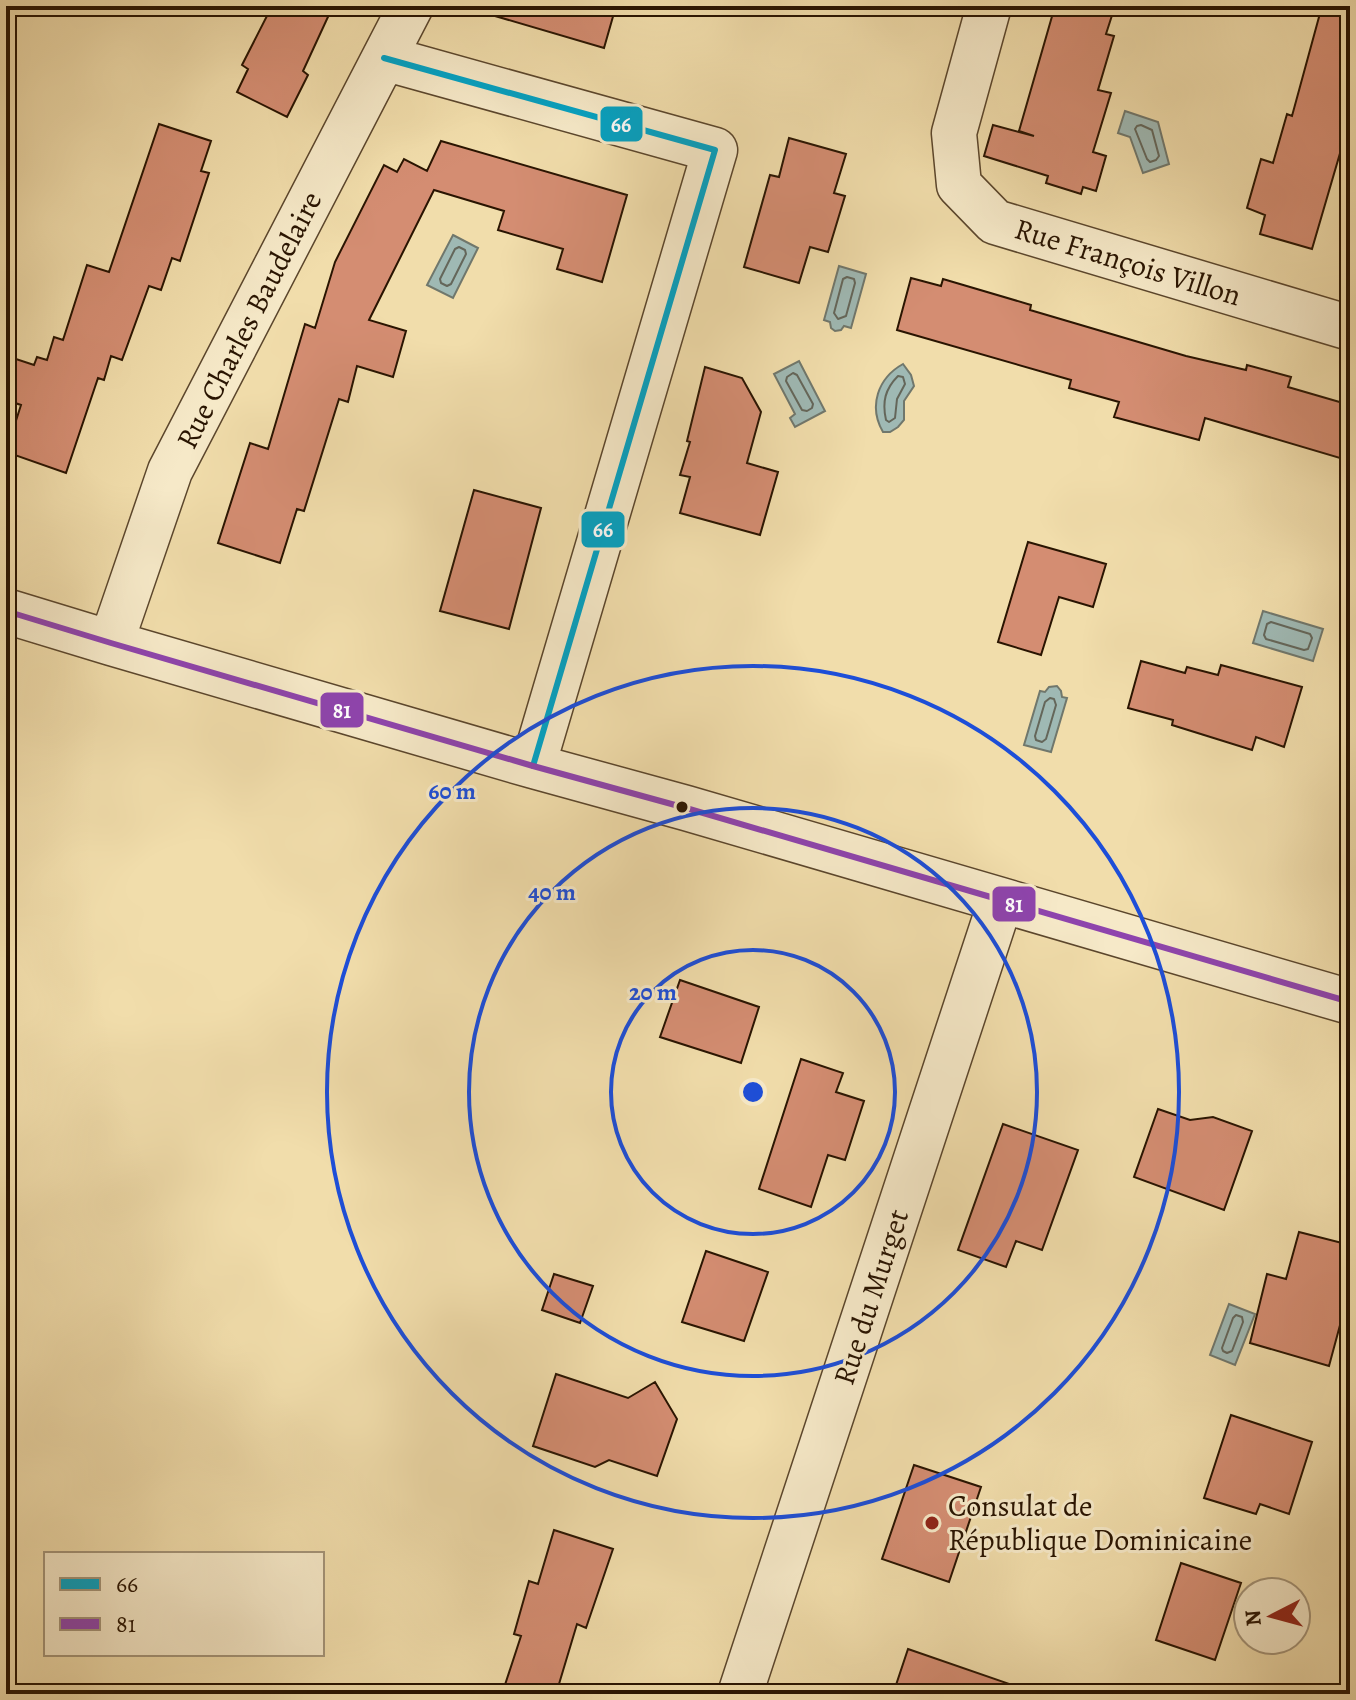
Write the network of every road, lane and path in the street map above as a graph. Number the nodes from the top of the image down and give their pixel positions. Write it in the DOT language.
graph roads {
  1 [pos="411,6"];
  2 [pos="989,6"];
  3 [pos="384,58"];
  4 [pos="1350,328"];
  5 [pos="6,611"];
  6 [pos="111,643"];
  7 [pos="533,766"];
  8 [pos="1001,900"];
  9 [pos="1350,1002"];
  10 [pos="740,1694"];
  1 -- 3 [label="street, Rue Charles Baudelaire"];
  2 -- 4 [label="street, Rue François Villon"];
  3 -- 6 [label="street, Rue Charles Baudelaire"];
  3 -- 7 [label="street"];
  5 -- 6 [label="street"];
  6 -- 7 [label="street"];
  7 -- 8 [label="street"];
  8 -- 9 [label="street"];
  8 -- 10 [label="street, Rue du Murget"];
}
